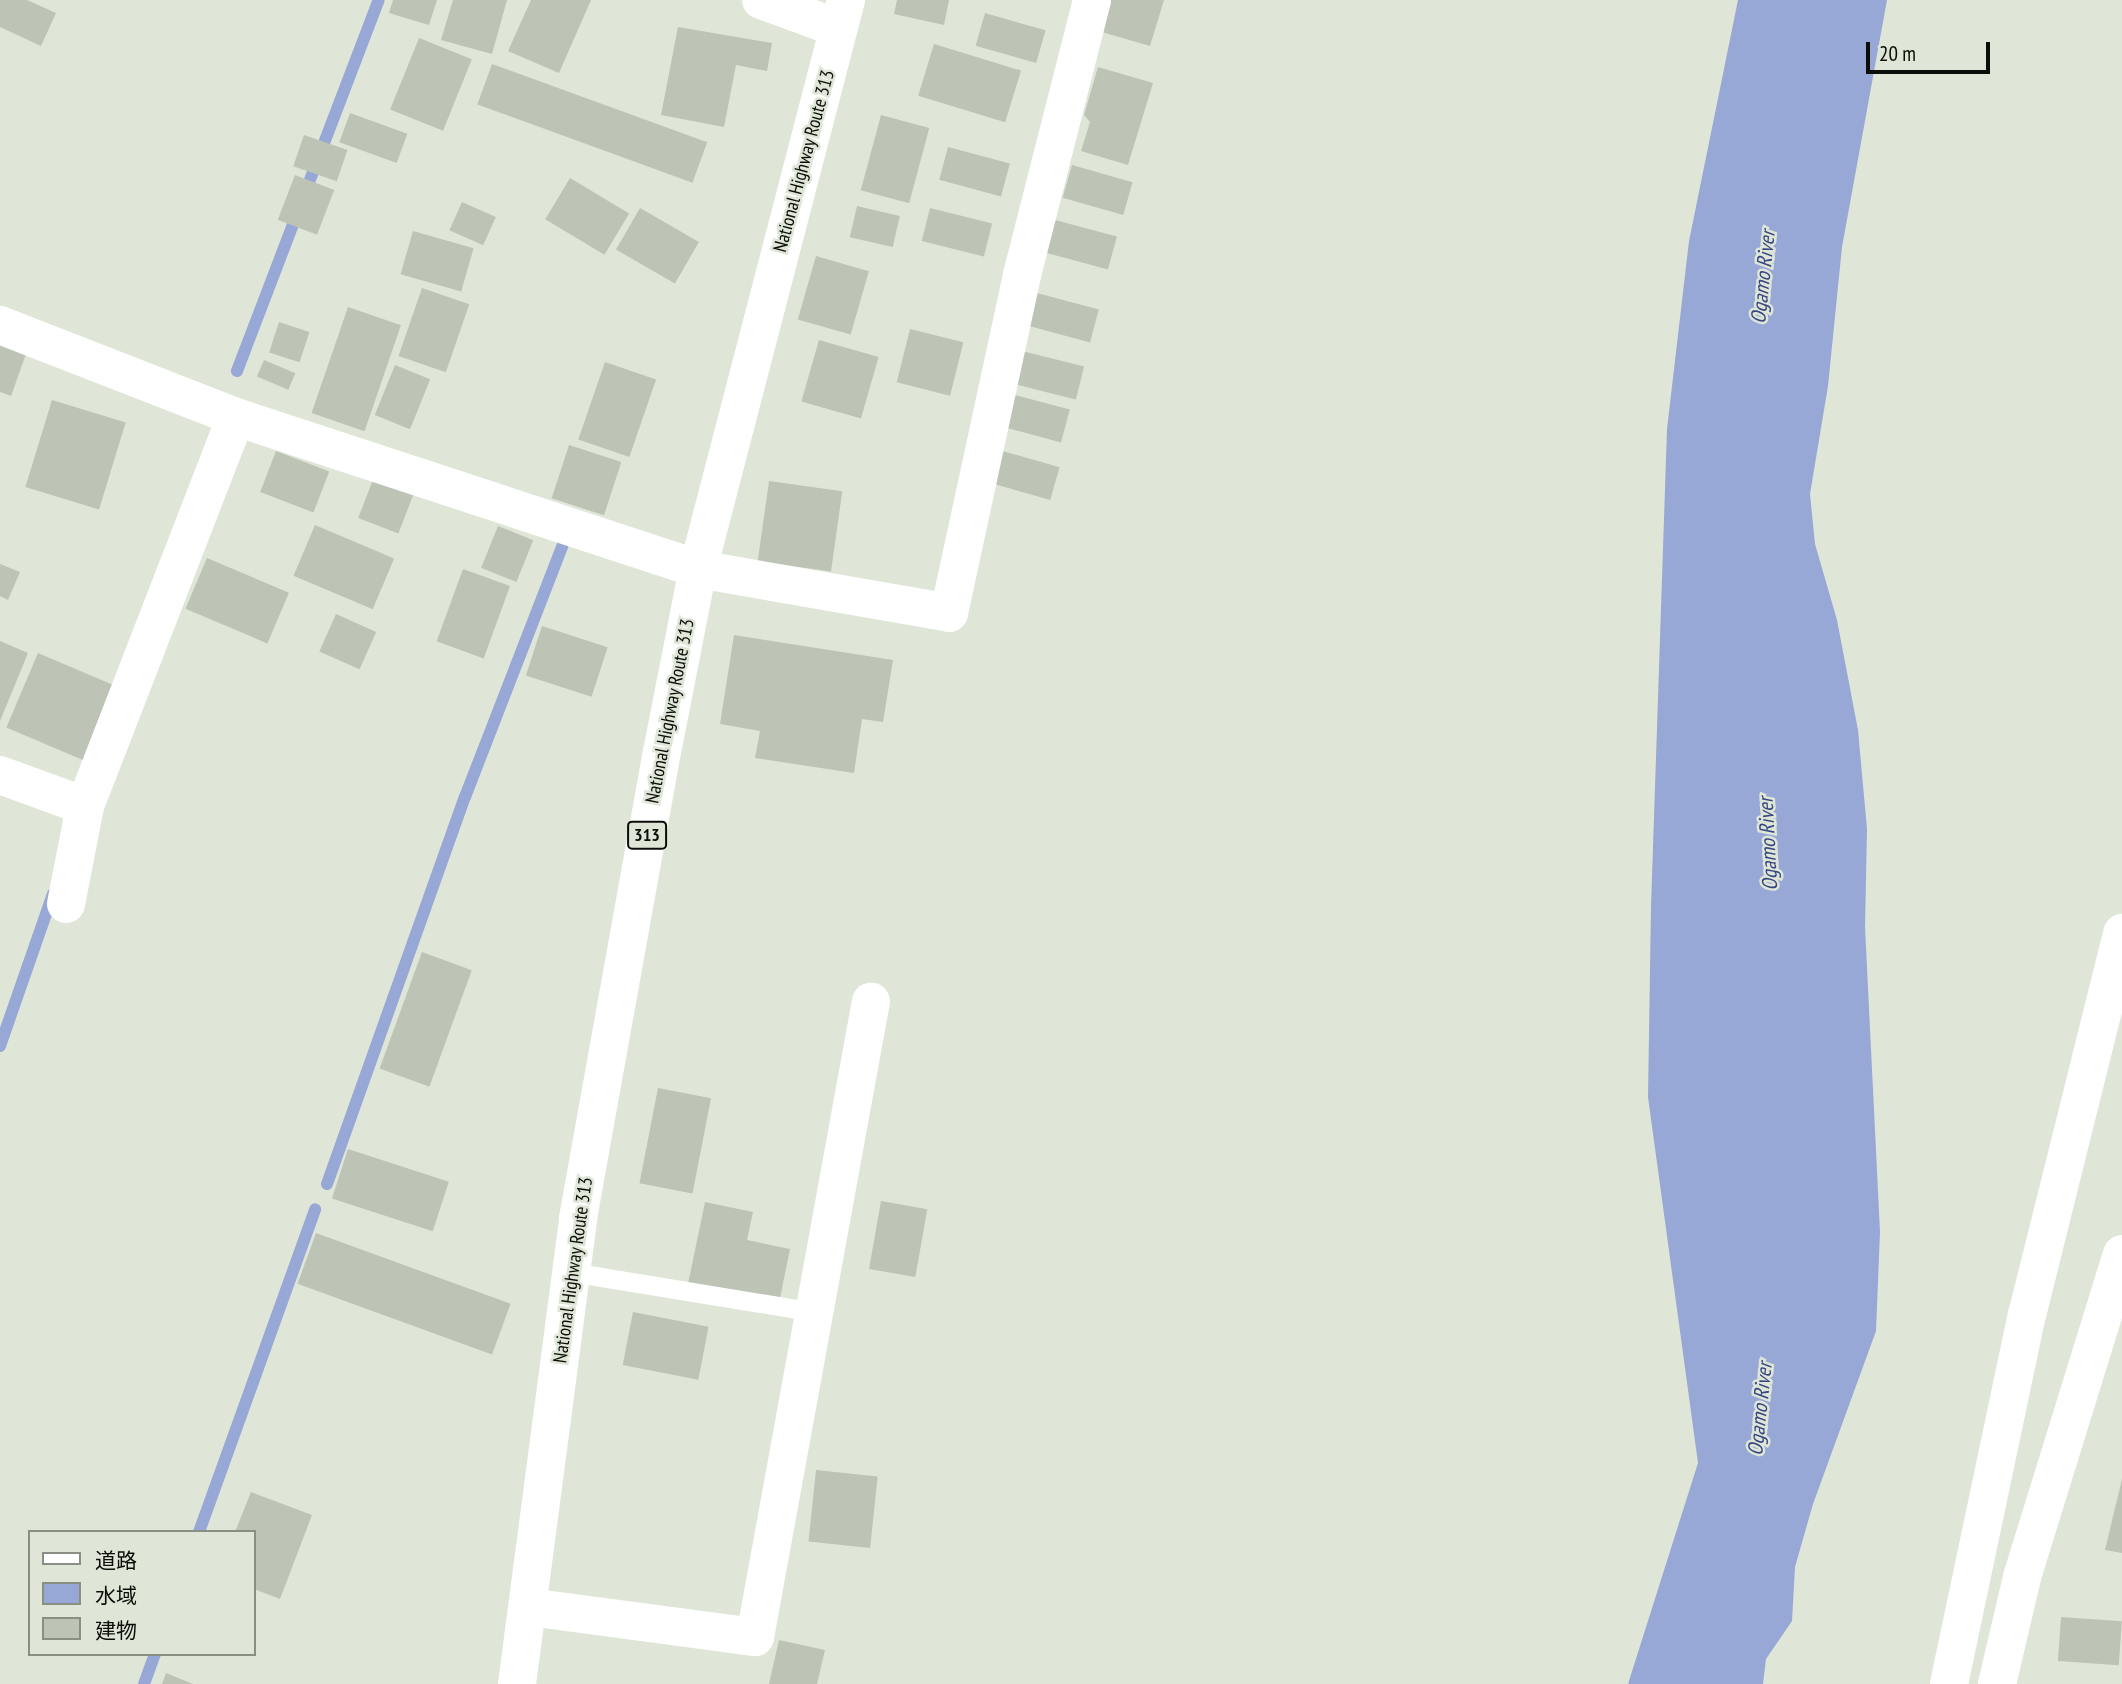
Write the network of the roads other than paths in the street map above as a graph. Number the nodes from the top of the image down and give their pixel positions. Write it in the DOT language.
graph roads {
  1 [pos="761,0"];
  2 [pos="1092,0"];
  3 [pos="842,14"];
  4 [pos="0,325"];
  5 [pos="236,417"];
  6 [pos="698,569"];
  7 [pos="0,775"];
  8 [pos="85,806"];
  9 [pos="66,904"];
  10 [pos="2122,933"];
  11 [pos="871,1001"];
  12 [pos="2122,1254"];
  13 [pos="571,1272"];
  14 [pos="814,1312"];
  15 [pos="529,1607"];
  16 [pos="517,1684"];
  17 [pos="1949,1684"];
  18 [pos="1997,1684"];
  1 -- 3 [label="main road"];
  2 -- 6 [label="main road"];
  3 -- 6 [label="main road, National Highway Route 313 / 313"];
  4 -- 5 [label="main road"];
  5 -- 6 [label="main road"];
  5 -- 8 [label="main road"];
  6 -- 13 [label="main road, National Highway Route 313 / 313"];
  7 -- 8 [label="main road"];
  8 -- 9 [label="main road"];
  10 -- 17 [label="main road"];
  11 -- 14 [label="main road"];
  12 -- 18 [label="main road"];
  13 -- 14 [label="lane"];
  13 -- 15 [label="main road, National Highway Route 313 / 313"];
  14 -- 15 [label="main road"];
  15 -- 16 [label="main road, National Highway Route 313 / 313"];
}
